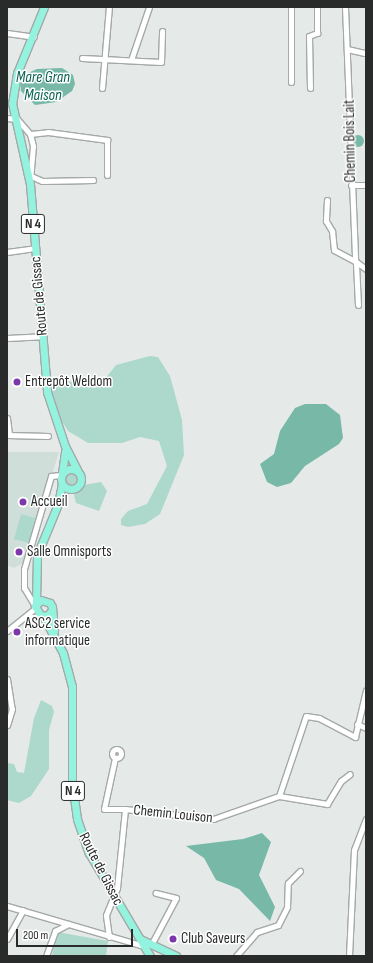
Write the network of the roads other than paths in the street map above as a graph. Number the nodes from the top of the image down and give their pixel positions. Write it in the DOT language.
graph roads {
  1 [pos="44,7"];
  2 [pos="109,7"];
  3 [pos="149,7"];
  4 [pos="291,7"];
  5 [pos="317,7"];
  6 [pos="345,7"];
  7 [pos="162,32"];
  8 [pos="7,33"];
  9 [pos="34,37"];
  10 [pos="347,49"];
  11 [pos="365,53"];
  12 [pos="82,58"];
  13 [pos="104,59"];
  14 [pos="131,60"];
  15 [pos="291,82"];
  16 [pos="102,88"];
  17 [pos="310,88"];
  18 [pos="10,118"];
  19 [pos="30,134"];
  20 [pos="31,176"];
  21 [pos="107,176"];
  22 [pos="93,180"];
  23 [pos="30,184"];
  24 [pos="351,185"];
  25 [pos="366,185"];
  26 [pos="327,200"];
  27 [pos="35,248"];
  28 [pos="7,252"];
  29 [pos="355,262"];
  30 [pos="366,269"];
  31 [pos="358,305"];
  32 [pos="42,336"];
  33 [pos="7,338"];
  34 [pos="7,418"];
  35 [pos="8,435"];
  36 [pos="48,436"];
  37 [pos="65,446"];
  38 [pos="77,470"];
  39 [pos="62,474"];
  40 [pos="62,484"];
  41 [pos="71,489"];
  42 [pos="58,504"];
  43 [pos="36,580"];
  44 [pos="48,601"];
  45 [pos="35,605"];
  46 [pos="52,610"];
  47 [pos="42,616"];
  48 [pos="24,618"];
  49 [pos="7,631"];
  50 [pos="54,633"];
  51 [pos="7,679"];
  52 [pos="366,690"];
  53 [pos="357,724"];
  54 [pos="7,725"];
  55 [pos="366,728"];
  56 [pos="115,758"];
  57 [pos="350,774"];
  58 [pos="279,796"];
  59 [pos="125,809"];
  60 [pos="366,819"];
  61 [pos="300,871"];
  62 [pos="156,893"];
  63 [pos="112,894"];
  64 [pos="7,906"];
  65 [pos="23,910"];
  66 [pos="68,924"];
  67 [pos="109,937"];
  68 [pos="7,939"];
  69 [pos="147,945"];
  70 [pos="159,949"];
  71 [pos="46,956"];
  72 [pos="151,956"];
  73 [pos="176,956"];
  74 [pos="236,956"];
  75 [pos="349,956"];
  1 -- 9 [label="main road, Route de Gissac / N 4"];
  2 -- 13 [label="street"];
  3 -- 14 [label="street"];
  4 -- 15 [label="street"];
  5 -- 17 [label="street"];
  6 -- 10 [label="street, Chemin Bois Lait"];
  7 -- 14 [label="street"];
  8 -- 9 [label="street"];
  9 -- 18 [label="main road, Route de Gissac / N 4"];
  10 -- 11 [label="street"];
  10 -- 24 [label="street, Chemin Bois Lait"];
  12 -- 13 [label="street"];
  13 -- 14 [label="street"];
  13 -- 16 [label="street"];
  18 -- 19 [label="street"];
  18 -- 23 [label="main road, Route de Gissac / N 4"];
  19 -- 20 [label="street"];
  19 -- 21 [label="street"];
  20 -- 22 [label="street"];
  20 -- 23 [label="street"];
  23 -- 27 [label="main road, Route de Gissac / N 4"];
  24 -- 25 [label="street"];
  24 -- 29 [label="street, Chemin Bois Lait"];
  26 -- 29 [label="street"];
  27 -- 28 [label="street"];
  27 -- 32 [label="main road, Route de Gissac / N 4"];
  29 -- 30 [label="street"];
  29 -- 31 [label="street, Chemin Bois Lait"];
  32 -- 33 [label="street"];
  32 -- 37 [label="main road, Route de Gissac / N 4"];
  34 -- 35 [label="street"];
  35 -- 36 [label="street"];
  37 -- 38 [label="main road, Route de Gissac / N 4"];
  37 -- 39 [label="main road, Route de Gissac / N 4"];
  38 -- 39 [label="main road"];
  38 -- 41 [label="main road, N 4"];
  39 -- 40 [label="main road, N 4"];
  39 -- 45 [label="street"];
  40 -- 41 [label="main road"];
  40 -- 42 [label="main road, N 4"];
  41 -- 42 [label="main road, N 4"];
  42 -- 43 [label="main road, N 4"];
  43 -- 44 [label="main road, N 4"];
  43 -- 45 [label="main road, N 4"];
  44 -- 45 [label="main road"];
  44 -- 46 [label="main road, N 4"];
  45 -- 47 [label="main road, N 4"];
  45 -- 48 [label="street"];
  46 -- 47 [label="main road"];
  46 -- 50 [label="main road, Route de Gissac / N 4"];
  47 -- 48 [label="street"];
  47 -- 50 [label="main road, Route de Gissac / N 4"];
  48 -- 49 [label="street"];
  50 -- 63 [label="main road, Route de Gissac / N 4"];
  51 -- 54 [label="street"];
  52 -- 53 [label="street"];
  53 -- 55 [label="street"];
  53 -- 58 [label="street"];
  56 -- 59 [label="street"];
  57 -- 58 [label="street"];
  58 -- 59 [label="street, Chemin Louison"];
  59 -- 63 [label="street, Chemin Louison"];
  60 -- 75 [label="street"];
  61 -- 74 [label="street"];
  62 -- 69 [label="street"];
  63 -- 67 [label="street, Chemin Louison"];
  63 -- 69 [label="main road, Route de Gissac / N 4"];
  64 -- 65 [label="street"];
  65 -- 66 [label="street"];
  65 -- 68 [label="street"];
  66 -- 67 [label="street"];
  66 -- 71 [label="street"];
  67 -- 69 [label="street"];
  69 -- 70 [label="main road"];
  69 -- 72 [label="main road"];
  70 -- 72 [label="main road"];
  70 -- 73 [label="main road"];
}
